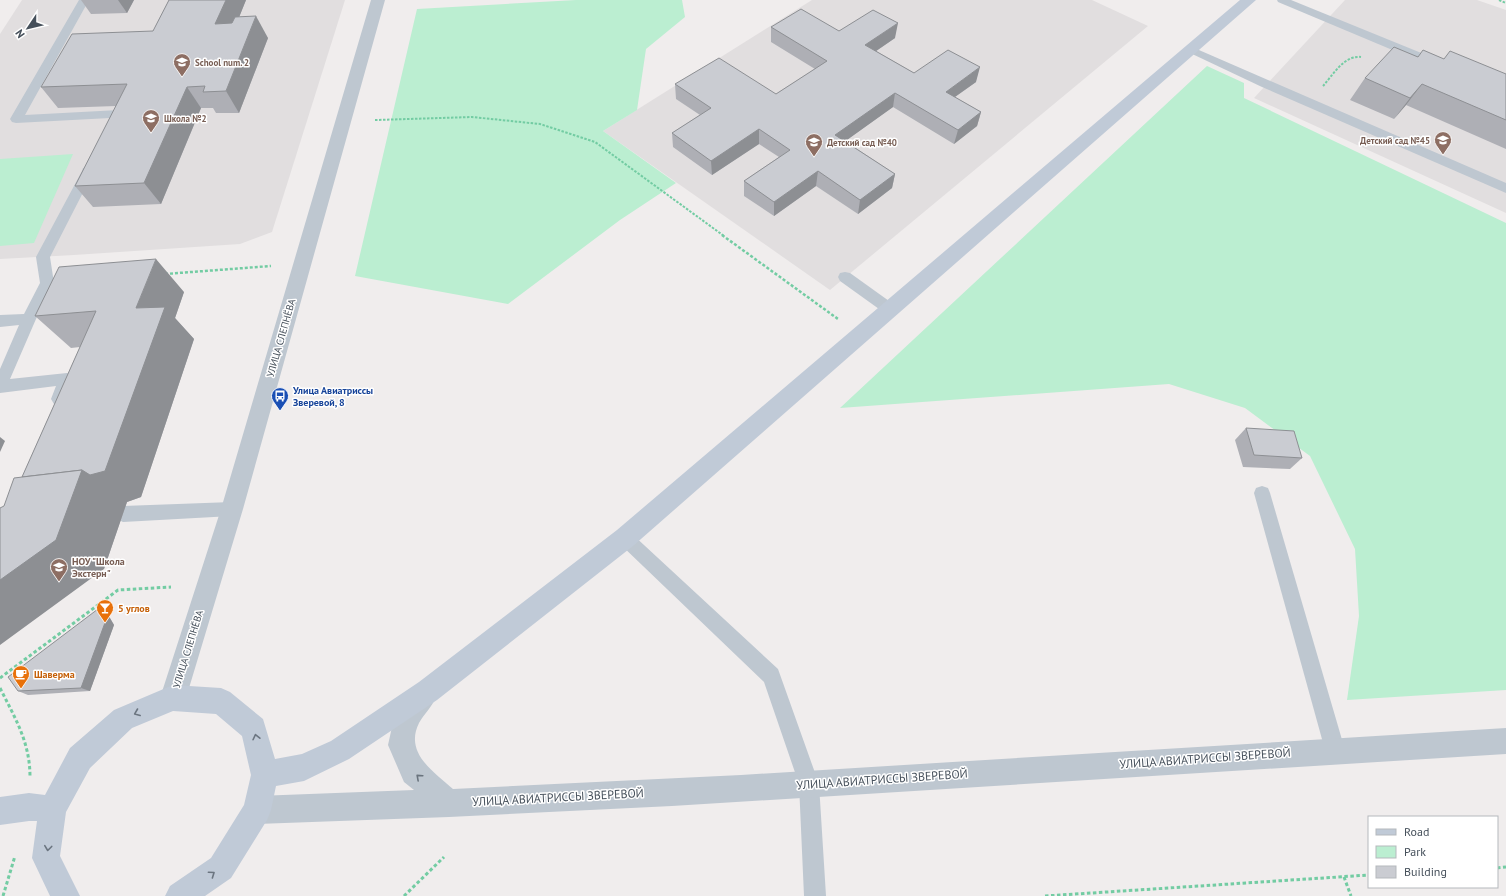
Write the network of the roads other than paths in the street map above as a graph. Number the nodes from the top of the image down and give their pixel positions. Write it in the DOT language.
graph roads {
  1 [pos="84,0"];
  2 [pos="378,0"];
  3 [pos="1249,0"];
  4 [pos="1282,0"];
  5 [pos="1192,50"];
  6 [pos="1449,69"];
  7 [pos="108,134"];
  8 [pos="93,162"];
  9 [pos="1506,188"];
  10 [pos="845,277"];
  11 [pos="891,310"];
  12 [pos="29,319"];
  13 [pos="0,321"];
  14 [pos="0,387"];
  15 [pos="53,416"];
  16 [pos="1262,493"];
  17 [pos="232,509"];
  18 [pos="123,514"];
  19 [pos="626,538"];
  20 [pos="428,691"];
  21 [pos="173,698"];
  22 [pos="1506,741"];
  23 [pos="1335,750"];
  24 [pos="265,774"];
  25 [pos="809,784"];
  26 [pos="449,803"];
  27 [pos="52,809"];
  28 [pos="257,810"];
  29 [pos="0,811"];
  30 [pos="64,896"];
  31 [pos="180,896"];
  32 [pos="815,896"];
  1 -- 7 [label="lane"];
  2 -- 17 [label="street, УЛИЦА СЛЕПНЁВА"];
  3 -- 5 [label="street"];
  4 -- 6 [label="lane"];
  5 -- 9 [label="lane"];
  5 -- 11 [label="street"];
  8 -- 12 [label="lane"];
  10 -- 11 [label="lane"];
  11 -- 19 [label="street"];
  12 -- 13 [label="lane"];
  12 -- 14 [label="lane"];
  14 -- 15 [label="lane"];
  16 -- 23 [label="lane"];
  17 -- 18 [label="lane"];
  17 -- 21 [label="street, УЛИЦА СЛЕПНЁВА"];
  19 -- 20 [label="street"];
  19 -- 25 [label="lane"];
  20 -- 24 [label="street"];
  26 -- 20 [label="street, one-way"];
  24 -- 21 [label="street, one-way"];
  21 -- 27 [label="street, one-way"];
  22 -- 23 [label="street, УЛИЦА АВИАТРИССЫ ЗВЕРЕВОЙ"];
  23 -- 25 [label="street, УЛИЦА АВИАТРИССЫ ЗВЕРЕВОЙ"];
  24 -- 28 [label="street"];
  25 -- 26 [label="street, УЛИЦА АВИАТРИССЫ ЗВЕРЕВОЙ"];
  25 -- 32 [label="lane"];
  26 -- 28 [label="street, УЛИЦА АВИАТРИССЫ ЗВЕРЕВОЙ"];
  27 -- 29 [label="street"];
  27 -- 30 [label="street, one-way"];
  31 -- 28 [label="street, one-way"];
}
